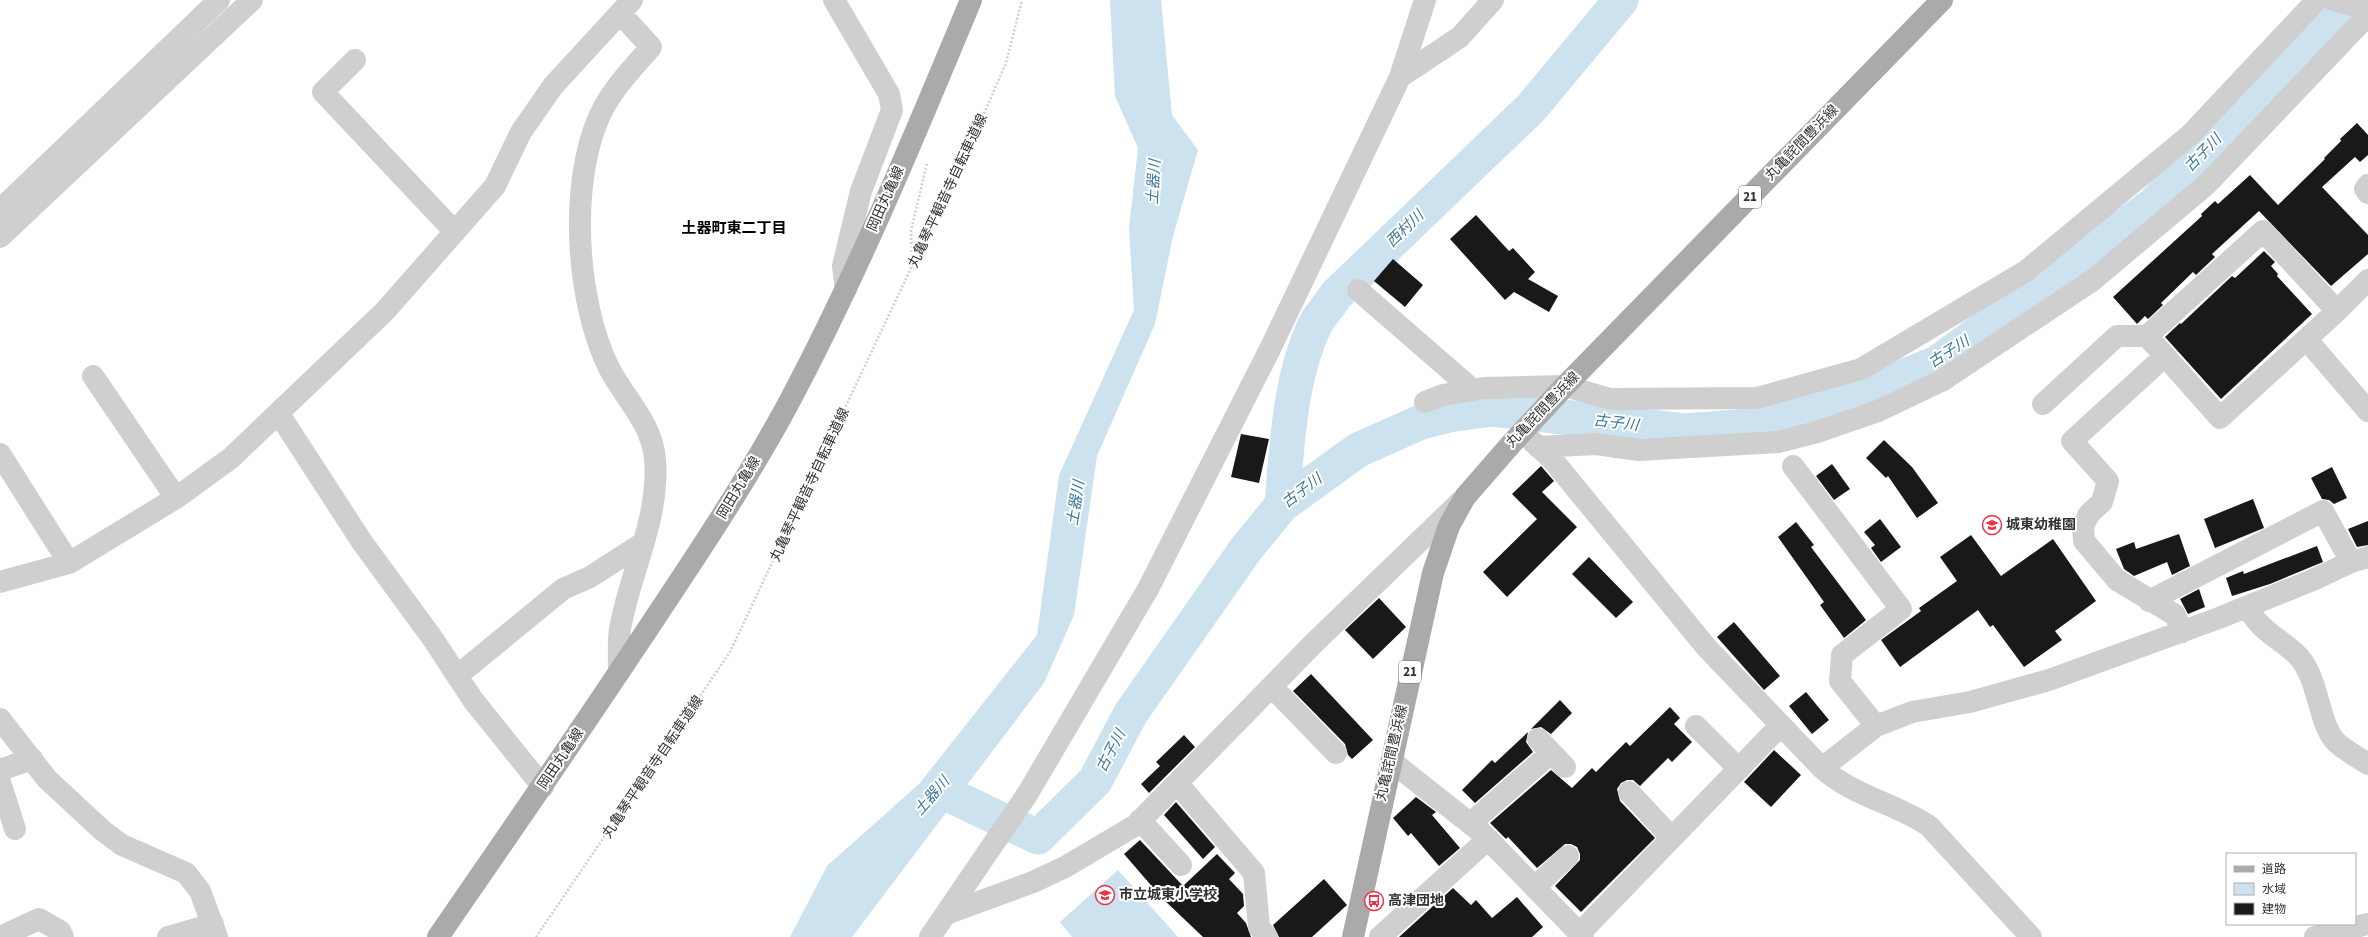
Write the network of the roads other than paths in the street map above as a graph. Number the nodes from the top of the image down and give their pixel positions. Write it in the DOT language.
graph roads {
  1 [pos="219,0"];
  2 [pos="252,0"];
  3 [pos="834,0"];
  4 [pos="971,0"];
  5 [pos="1425,0"];
  6 [pos="1493,0"];
  7 [pos="1942,0"];
  8 [pos="2317,0"];
  9 [pos="2333,0"];
  10 [pos="626,6"];
  11 [pos="2368,8"];
  12 [pos="2368,15"];
  13 [pos="355,60"];
  14 [pos="1400,78"];
  15 [pos="2368,185"];
  16 [pos="2368,193"];
  17 [pos="0,210"];
  18 [pos="455,232"];
  19 [pos="0,238"];
  20 [pos="2368,280"];
  21 [pos="846,289"];
  22 [pos="1358,290"];
  23 [pos="2337,310"];
  24 [pos="2147,336"];
  25 [pos="2308,340"];
  26 [pos="2165,356"];
  27 [pos="93,376"];
  28 [pos="1473,390"];
  29 [pos="1562,390"];
  30 [pos="1425,402"];
  31 [pos="2043,404"];
  32 [pos="2368,411"];
  33 [pos="279,414"];
  34 [pos="1522,432"];
  35 [pos="1538,447"];
  36 [pos="0,454"];
  37 [pos="1793,466"];
  38 [pos="1465,497"];
  39 [pos="176,498"];
  40 [pos="643,543"];
  41 [pos="2360,559"];
  42 [pos="69,563"];
  43 [pos="0,582"];
  44 [pos="2149,601"];
  45 [pos="2248,606"];
  46 [pos="2182,632"];
  47 [pos="619,672"];
  48 [pos="457,676"];
  49 [pos="1272,687"];
  50 [pos="0,719"];
  51 [pos="1781,725"];
  52 [pos="1696,726"];
  53 [pos="1876,726"];
  54 [pos="1336,753"];
  55 [pos="1551,753"];
  56 [pos="32,759"];
  57 [pos="1390,761"];
  58 [pos="2368,764"];
  59 [pos="1822,768"];
  60 [pos="1739,769"];
  61 [pos="0,770"];
  62 [pos="0,782"];
  63 [pos="1177,783"];
  64 [pos="543,787"];
  65 [pos="1629,792"];
  66 [pos="1140,820"];
  67 [pos="1471,824"];
  68 [pos="15,829"];
  69 [pos="1672,838"];
  70 [pos="1488,839"];
  71 [pos="1568,856"];
  72 [pos="1181,865"];
  73 [pos="1535,887"];
  74 [pos="949,913"];
  75 [pos="2368,924"];
  76 [pos="215,930"];
  77 [pos="1574,933"];
  78 [pos="0,937"];
  79 [pos="63,937"];
  80 [pos="168,937"];
  81 [pos="438,937"];
  82 [pos="930,937"];
  83 [pos="1267,937"];
  84 [pos="1353,937"];
  85 [pos="1380,937"];
  86 [pos="2031,937"];
  87 [pos="2315,937"];
  1 -- 17 [label="street"];
  2 -- 19 [label="street"];
  3 -- 21 [label="street"];
  4 -- 21 [label="main road, 岡田丸亀線"];
  5 -- 14 [label="street"];
  6 -- 14 [label="street"];
  7 -- 29 [label="main road, 丸亀詫間豊浜線 / 21"];
  8 -- 29 [label="street"];
  9 -- 11 [label="street"];
  10 -- 18 [label="street"];
  10 -- 40 [label="street"];
  12 -- 35 [label="street"];
  13 -- 18 [label="street"];
  14 -- 74 [label="street"];
  15 -- 16 [label="street"];
  18 -- 33 [label="street"];
  20 -- 23 [label="street"];
  21 -- 47 [label="main road, 岡田丸亀線"];
  22 -- 28 [label="street"];
  23 -- 24 [label="street"];
  23 -- 25 [label="street"];
  24 -- 26 [label="street"];
  24 -- 31 [label="street"];
  25 -- 26 [label="street"];
  25 -- 32 [label="street"];
  26 -- 44 [label="street"];
  27 -- 39 [label="street"];
  28 -- 29 [label="street"];
  28 -- 30 [label="street"];
  29 -- 34 [label="main road, 丸亀詫間豊浜線 / 21"];
  33 -- 39 [label="street"];
  33 -- 48 [label="street"];
  34 -- 35 [label="street"];
  34 -- 38 [label="main road, 丸亀詫間豊浜線 / 21"];
  35 -- 51 [label="street"];
  36 -- 42 [label="street"];
  37 -- 53 [label="street"];
  38 -- 49 [label="street"];
  38 -- 57 [label="main road, 丸亀詫間豊浜線 / 21"];
  39 -- 42 [label="street"];
  40 -- 47 [label="street"];
  40 -- 48 [label="street"];
  41 -- 44 [label="street"];
  41 -- 45 [label="street"];
  42 -- 43 [label="street"];
  44 -- 46 [label="street"];
  45 -- 46 [label="street"];
  45 -- 58 [label="street"];
  46 -- 53 [label="street"];
  47 -- 64 [label="main road, 岡田丸亀線"];
  48 -- 64 [label="street"];
  49 -- 54 [label="street"];
  49 -- 63 [label="street"];
  50 -- 56 [label="street"];
  51 -- 59 [label="street"];
  51 -- 60 [label="street"];
  52 -- 60 [label="street"];
  53 -- 59 [label="street"];
  55 -- 67 [label="street"];
  56 -- 61 [label="street"];
  56 -- 76 [label="street"];
  57 -- 67 [label="street"];
  57 -- 84 [label="main road, 丸亀詫間豊浜線 / 21"];
  59 -- 86 [label="street"];
  60 -- 69 [label="street"];
  62 -- 68 [label="street"];
  63 -- 66 [label="street"];
  63 -- 83 [label="street"];
  64 -- 81 [label="main road, 岡田丸亀線"];
  65 -- 69 [label="street"];
  66 -- 72 [label="street"];
  66 -- 74 [label="street"];
  67 -- 70 [label="street"];
  69 -- 77 [label="street"];
  70 -- 73 [label="street"];
  70 -- 85 [label="street"];
  71 -- 73 [label="street"];
  73 -- 77 [label="street"];
  74 -- 82 [label="street"];
  75 -- 87 [label="street"];
  76 -- 80 [label="street"];
  78 -- 79 [label="street"];
}
